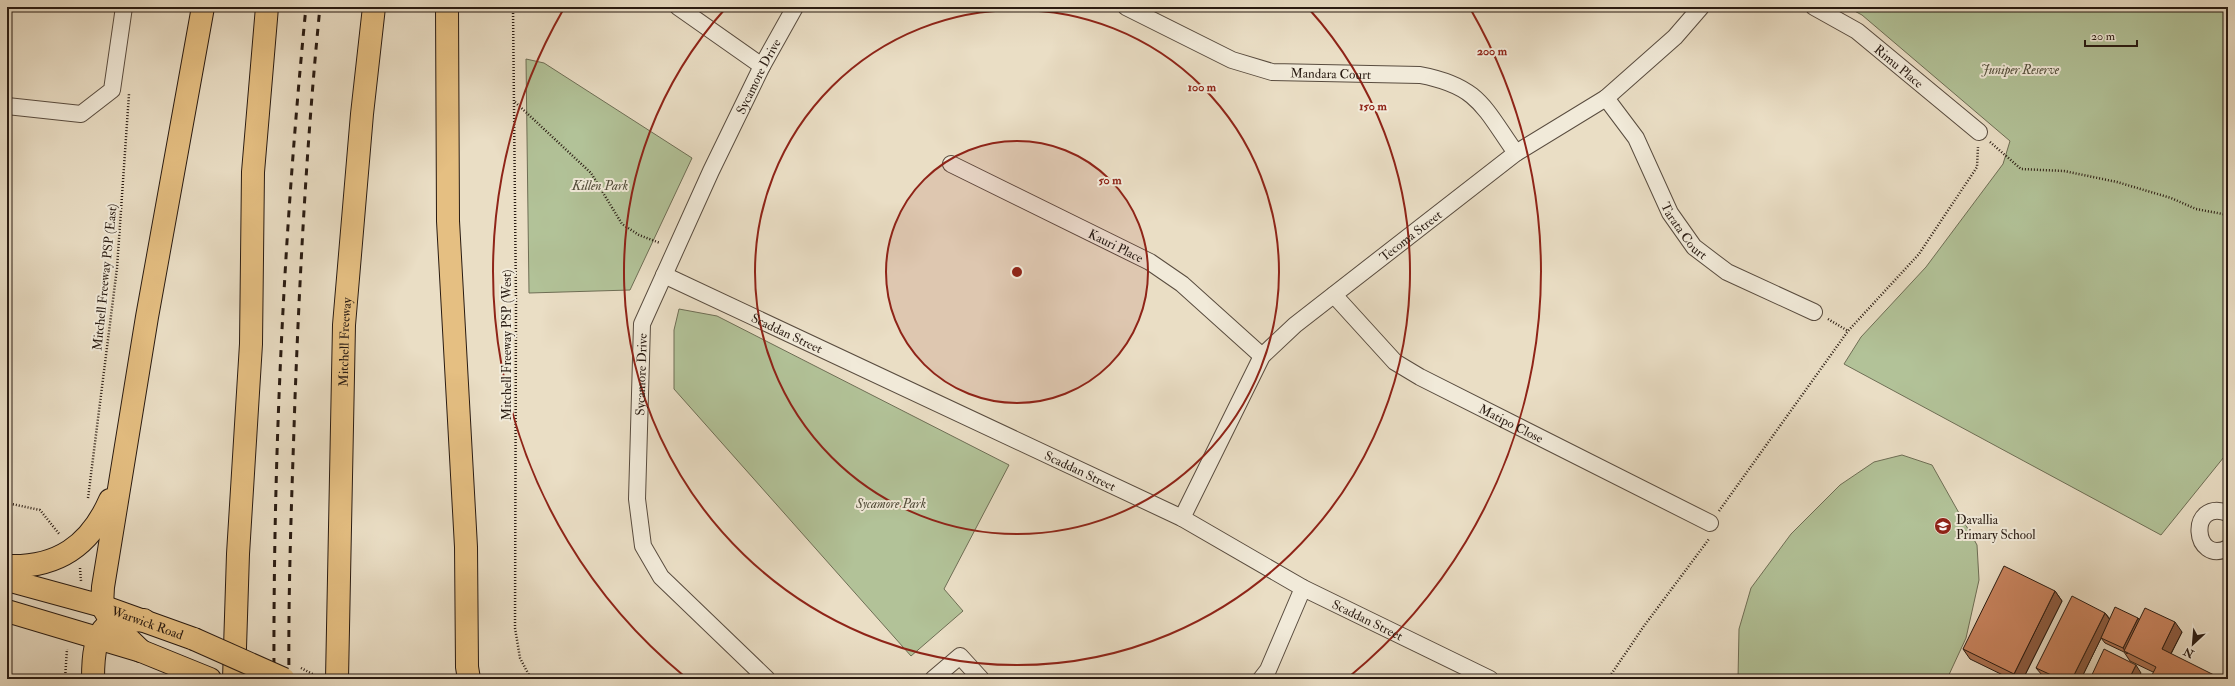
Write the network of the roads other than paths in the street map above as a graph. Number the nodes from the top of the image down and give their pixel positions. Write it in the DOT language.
graph roads {
  1 [pos="124,7"];
  2 [pos="203,7"];
  3 [pos="267,7"];
  4 [pos="374,7"];
  5 [pos="447,7"];
  6 [pos="678,7"];
  7 [pos="795,7"];
  8 [pos="1126,7"];
  9 [pos="1701,7"];
  10 [pos="1814,7"];
  11 [pos="762,66"];
  12 [pos="1606,98"];
  13 [pos="7,106"];
  14 [pos="1979,132"];
  15 [pos="1516,153"];
  16 [pos="951,164"];
  17 [pos="664,275"];
  18 [pos="1334,295"];
  19 [pos="1814,312"];
  20 [pos="1262,356"];
  21 [pos="118,483"];
  22 [pos="2228,513"];
  23 [pos="1182,518"];
  24 [pos="1710,530"];
  25 [pos="2228,548"];
  26 [pos="7,566"];
  27 [pos="7,580"];
  28 [pos="1303,588"];
  29 [pos="7,611"];
  30 [pos="104,622"];
  31 [pos="201,675"];
  32 [pos="467,675"];
  33 [pos="93,679"];
  34 [pos="234,679"];
  35 [pos="284,679"];
  36 [pos="337,679"];
  37 [pos="767,679"];
  38 [pos="933,679"];
  39 [pos="981,679"];
  40 [pos="1261,679"];
  41 [pos="1490,679"];
  1 -- 13 [label="street"];
  2 -- 21 [label="main road"];
  3 -- 34 [label="main road"];
  4 -- 36 [label="main road, Mitchell Freeway"];
  5 -- 32 [label="main road"];
  6 -- 11 [label="street"];
  7 -- 11 [label="street, Sycamore Drive"];
  8 -- 15 [label="street, Mandara Court"];
  9 -- 12 [label="street, Tecoma Street"];
  10 -- 14 [label="street, Rimu Place"];
  11 -- 17 [label="street, Sycamore Drive"];
  12 -- 15 [label="street, Tecoma Street"];
  12 -- 19 [label="street, Tarata Court"];
  15 -- 18 [label="street, Tecoma Street"];
  16 -- 20 [label="street, Kauri Place"];
  17 -- 23 [label="street, Scaddan Street"];
  17 -- 37 [label="street, Sycamore Drive"];
  18 -- 20 [label="street, Tecoma Street"];
  18 -- 24 [label="street, Matipo Close"];
  20 -- 23 [label="street, Tecoma Street"];
  21 -- 26 [label="main road"];
  21 -- 30 [label="main road"];
  22 -- 25 [label="street"];
  23 -- 28 [label="street, Scaddan Street"];
  27 -- 30 [label="main road, Warwick Road"];
  28 -- 40 [label="street"];
  28 -- 41 [label="street, Scaddan Street"];
  29 -- 30 [label="main road, Warwick Road"];
  30 -- 31 [label="main road, Warwick Road"];
  30 -- 33 [label="main road"];
  30 -- 35 [label="main road, Warwick Road, bridge"];
  38 -- 39 [label="street"];
}
